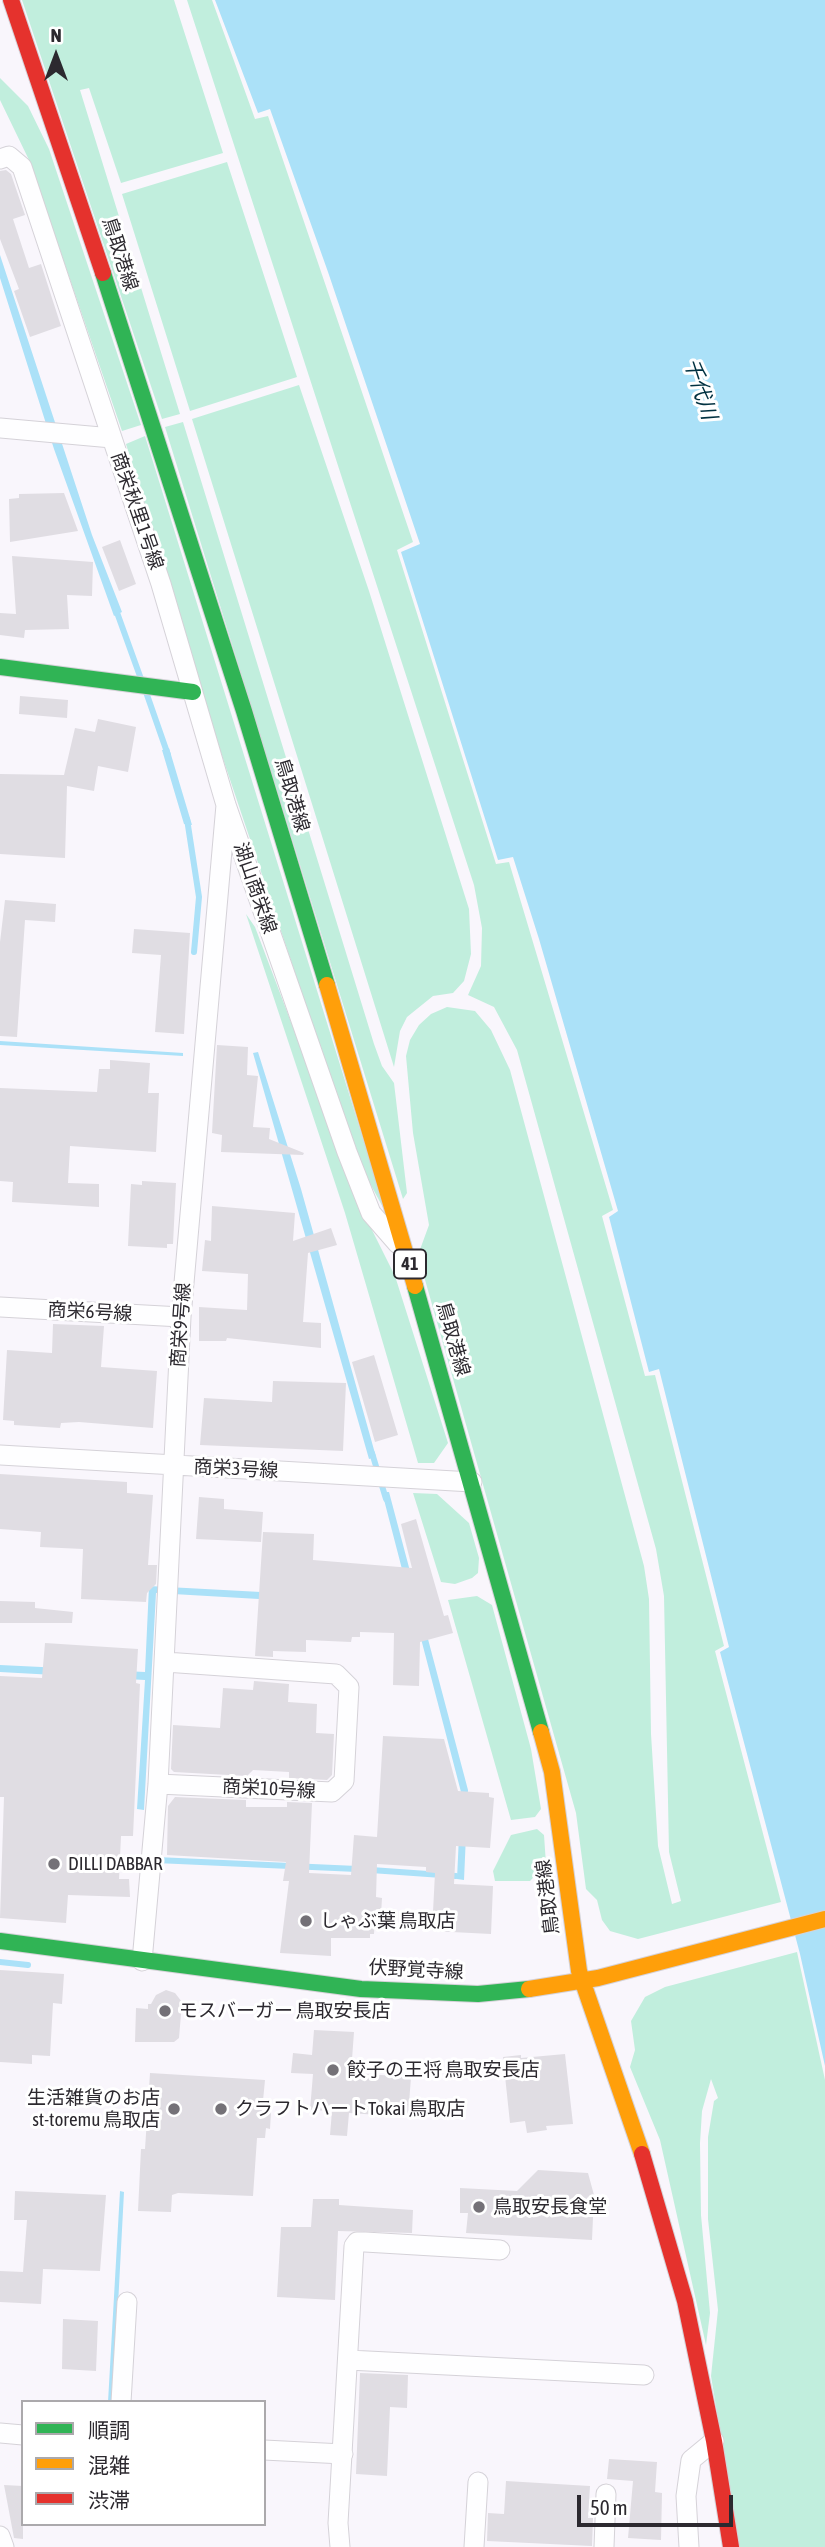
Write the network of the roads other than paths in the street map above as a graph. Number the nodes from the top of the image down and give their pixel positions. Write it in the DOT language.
graph roads {
  1 [pos="10,0"];
  2 [pos="0,159"];
  3 [pos="0,428"];
  4 [pos="112,438"];
  5 [pos="0,667"];
  6 [pos="193,692"];
  7 [pos="226,805"];
  8 [pos="407,1255"];
  9 [pos="0,1307"];
  10 [pos="181,1317"];
  11 [pos="0,1454"];
  12 [pos="172,1465"];
  13 [pos="472,1482"];
  14 [pos="165,1662"];
  15 [pos="158,1784"];
  16 [pos="825,1919"];
  17 [pos="0,1941"];
  18 [pos="142,1961"];
  19 [pos="582,1981"];
  20 [pos="500,2250"];
  21 [pos="127,2302"];
  22 [pos="348,2360"];
  23 [pos="644,2375"];
  24 [pos="121,2400"];
  25 [pos="0,2433"];
  26 [pos="21,2435"];
  27 [pos="713,2441"];
  28 [pos="266,2449"];
  29 [pos="343,2454"];
  30 [pos="478,2482"];
  31 [pos="606,2494"];
  32 [pos="0,2536"];
  33 [pos="4,2547"];
  34 [pos="340,2547"];
  35 [pos="474,2547"];
  36 [pos="604,2547"];
  37 [pos="690,2547"];
  38 [pos="731,2547"];
  1 -- 8 [label="main road, 鳥取港線 / 41"];
  2 -- 4 [label="street"];
  3 -- 4 [label="street, 商栄秋里1号線"];
  4 -- 6 [label="street, 商栄秋里1号線"];
  5 -- 6 [label="main road"];
  6 -- 7 [label="street, 湖山商栄線"];
  7 -- 8 [label="street, 湖山商栄線"];
  7 -- 10 [label="street, 商栄9号線"];
  8 -- 13 [label="main road, 鳥取港線 / 41"];
  9 -- 10 [label="street, 商栄6号線"];
  10 -- 12 [label="street, 商栄9号線"];
  11 -- 12 [label="street, 商栄3号線"];
  12 -- 13 [label="street, 商栄3号線"];
  12 -- 14 [label="street, 商栄9号線"];
  13 -- 19 [label="main road, 鳥取港線 / 41"];
  14 -- 15 [label="street, 商栄9号線"];
  14 -- 15 [label="street, 商栄10号線"];
  15 -- 18 [label="street, 商栄9号線"];
  16 -- 19 [label="main road, 伏野覚寺線"];
  17 -- 18 [label="main road, 伏野覚寺線"];
  18 -- 19 [label="main road, 伏野覚寺線"];
  19 -- 27 [label="main road, 鳥取港線 / 41"];
  20 -- 22 [label="street"];
  21 -- 24 [label="street"];
  22 -- 23 [label="street"];
  22 -- 29 [label="street"];
  25 -- 26 [label="street"];
  27 -- 37 [label="street"];
  27 -- 38 [label="main road, 鳥取港線 / 41"];
  28 -- 29 [label="street"];
  29 -- 34 [label="street"];
  30 -- 35 [label="street"];
  31 -- 36 [label="street"];
  32 -- 33 [label="street"];
}
